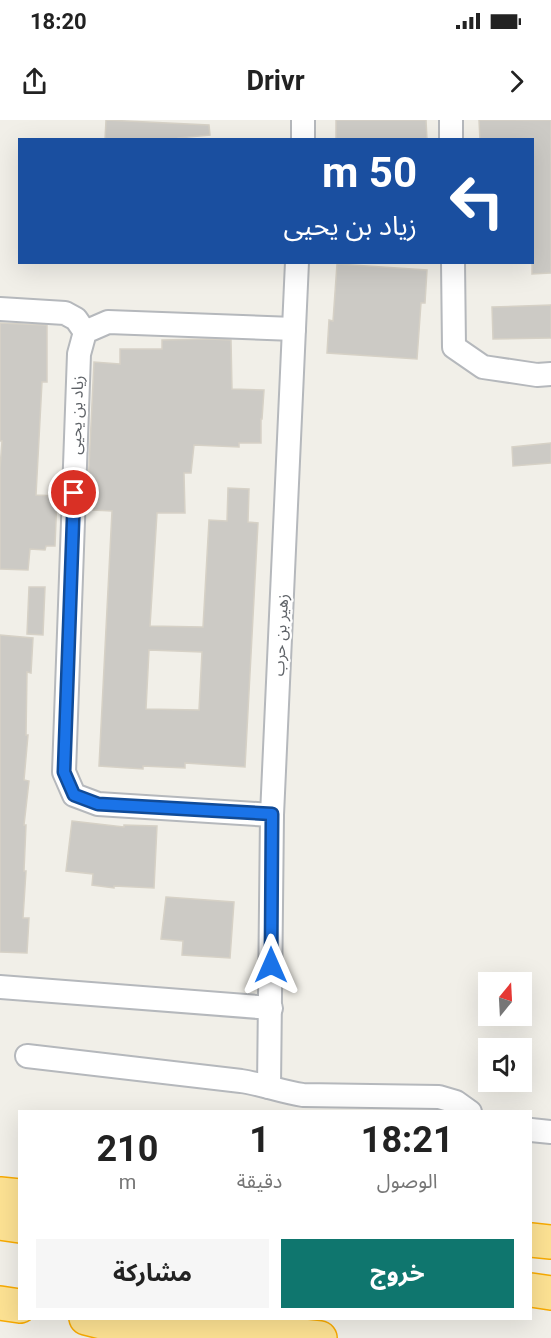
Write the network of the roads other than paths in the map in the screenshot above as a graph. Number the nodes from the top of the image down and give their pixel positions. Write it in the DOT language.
graph roads {
  1 [pos="303,120"];
  2 [pos="450,120"];
  3 [pos="303,138"];
  4 [pos="451,138"];
  5 [pos="297,264"];
  6 [pos="453,264"];
  7 [pos="0,309"];
  8 [pos="294,329"];
  9 [pos="85,332"];
  10 [pos="551,374"];
  11 [pos="272,814"];
  12 [pos="0,987"];
  13 [pos="271,1008"];
  14 [pos="27,1056"];
  15 [pos="269,1087"];
  16 [pos="467,1110"];
  17 [pos="532,1130"];
  18 [pos="551,1132"];
  19 [pos="0,1194"];
  20 [pos="18,1196"];
  21 [pos="0,1223"];
  22 [pos="18,1226"];
  23 [pos="532,1240"];
  24 [pos="551,1242"];
  25 [pos="532,1290"];
  26 [pos="551,1293"];
  27 [pos="0,1303"];
  28 [pos="18,1306"];
  29 [pos="94,1320"];
  30 [pos="154,1320"];
  31 [pos="164,1338"];
  32 [pos="320,1338"];
  1 -- 3 [label="street"];
  2 -- 4 [label="street"];
  5 -- 8 [label="street, زهير بن حرب"];
  6 -- 10 [label="street"];
  7 -- 9 [label="street"];
  8 -- 9 [label="street"];
  8 -- 11 [label="street, زهير بن حرب"];
  9 -- 11 [label="street, زياد بن يحيى"];
  11 -- 13 [label="street, زهير بن حرب"];
  12 -- 13 [label="street"];
  13 -- 15 [label="street, زهير بن حرب"];
  14 -- 15 [label="street"];
  15 -- 16 [label="street"];
  17 -- 18 [label="street"];
  19 -- 20 [label="highway"];
  21 -- 22 [label="highway"];
  23 -- 24 [label="highway"];
  25 -- 26 [label="highway"];
  27 -- 28 [label="highway"];
  29 -- 31 [label="highway"];
  30 -- 32 [label="highway"];
}
